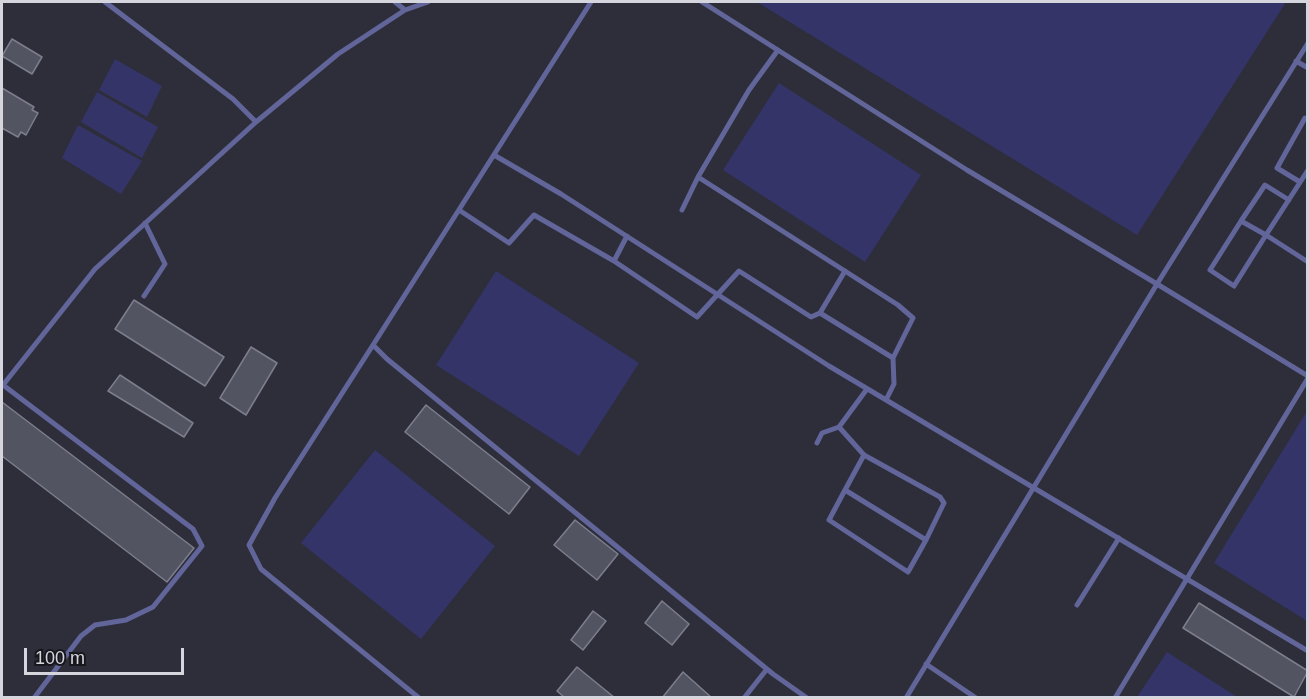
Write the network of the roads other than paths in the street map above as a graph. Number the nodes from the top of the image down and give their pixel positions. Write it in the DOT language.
graph roads {
  1 [pos="105,2"];
  2 [pos="395,2"];
  3 [pos="428,2"];
  4 [pos="591,2"];
  5 [pos="702,2"];
  6 [pos="405,10"];
  7 [pos="1308,43"];
  8 [pos="778,50"];
  9 [pos="1296,61"];
  10 [pos="1308,68"];
  11 [pos="1308,119"];
  12 [pos="256,122"];
  13 [pos="494,155"];
  14 [pos="1308,170"];
  15 [pos="698,177"];
  16 [pos="1300,182"];
  17 [pos="1289,200"];
  18 [pos="459,210"];
  19 [pos="682,210"];
  20 [pos="1241,221"];
  21 [pos="145,223"];
  22 [pos="1266,235"];
  23 [pos="627,236"];
  24 [pos="614,261"];
  25 [pos="1308,262"];
  26 [pos="845,271"];
  27 [pos="1157,284"];
  28 [pos="720,295"];
  29 [pos="144,296"];
  30 [pos="820,313"];
  31 [pos="373,345"];
  32 [pos="893,358"];
  33 [pos="1308,377"];
  34 [pos="2,385"];
  35 [pos="867,389"];
  36 [pos="886,400"];
  37 [pos="839,427"];
  38 [pos="817,443"];
  39 [pos="864,455"];
  40 [pos="1035,488"];
  41 [pos="845,490"];
  42 [pos="1119,538"];
  43 [pos="926,540"];
  44 [pos="1184,580"];
  45 [pos="1077,605"];
  46 [pos="1308,651"];
  47 [pos="926,664"];
  48 [pos="767,669"];
  49 [pos="34,698"];
  50 [pos="419,698"];
  51 [pos="744,698"];
  52 [pos="807,698"];
  53 [pos="906,698"];
  54 [pos="976,698"];
  55 [pos="1114,698"];
  1 -- 12 [label="lane"];
  2 -- 6 [label="lane"];
  3 -- 6 [label="lane"];
  4 -- 13 [label="lane"];
  5 -- 8 [label="lane"];
  6 -- 12 [label="lane"];
  7 -- 9 [label="lane"];
  8 -- 15 [label="lane"];
  8 -- 27 [label="lane"];
  9 -- 10 [label="lane"];
  9 -- 27 [label="lane"];
  11 -- 16 [label="lane"];
  12 -- 21 [label="lane"];
  13 -- 18 [label="lane"];
  13 -- 23 [label="lane"];
  14 -- 16 [label="lane"];
  15 -- 19 [label="lane"];
  15 -- 26 [label="lane"];
  16 -- 17 [label="lane"];
  17 -- 20 [label="lane"];
  17 -- 22 [label="lane"];
  18 -- 24 [label="lane"];
  18 -- 31 [label="lane"];
  20 -- 22 [label="lane"];
  20 -- 22 [label="lane"];
  21 -- 29 [label="lane"];
  21 -- 34 [label="lane"];
  22 -- 25 [label="lane"];
  23 -- 24 [label="lane"];
  23 -- 28 [label="lane"];
  24 -- 28 [label="lane"];
  26 -- 30 [label="lane"];
  26 -- 32 [label="lane"];
  27 -- 33 [label="lane"];
  27 -- 40 [label="lane"];
  28 -- 30 [label="lane"];
  28 -- 35 [label="lane"];
  30 -- 32 [label="lane"];
  31 -- 48 [label="lane"];
  31 -- 50 [label="lane"];
  32 -- 36 [label="lane"];
  33 -- 44 [label="lane"];
  34 -- 49 [label="lane"];
  35 -- 36 [label="lane"];
  35 -- 37 [label="lane"];
  36 -- 40 [label="lane"];
  37 -- 38 [label="lane"];
  37 -- 39 [label="lane"];
  39 -- 41 [label="lane"];
  39 -- 43 [label="lane"];
  40 -- 42 [label="lane"];
  40 -- 47 [label="lane"];
  41 -- 43 [label="lane"];
  41 -- 43 [label="lane"];
  42 -- 44 [label="lane"];
  42 -- 45 [label="lane"];
  44 -- 46 [label="lane"];
  44 -- 55 [label="lane"];
  47 -- 53 [label="lane"];
  47 -- 54 [label="lane"];
  48 -- 51 [label="lane"];
  48 -- 52 [label="lane"];
}
